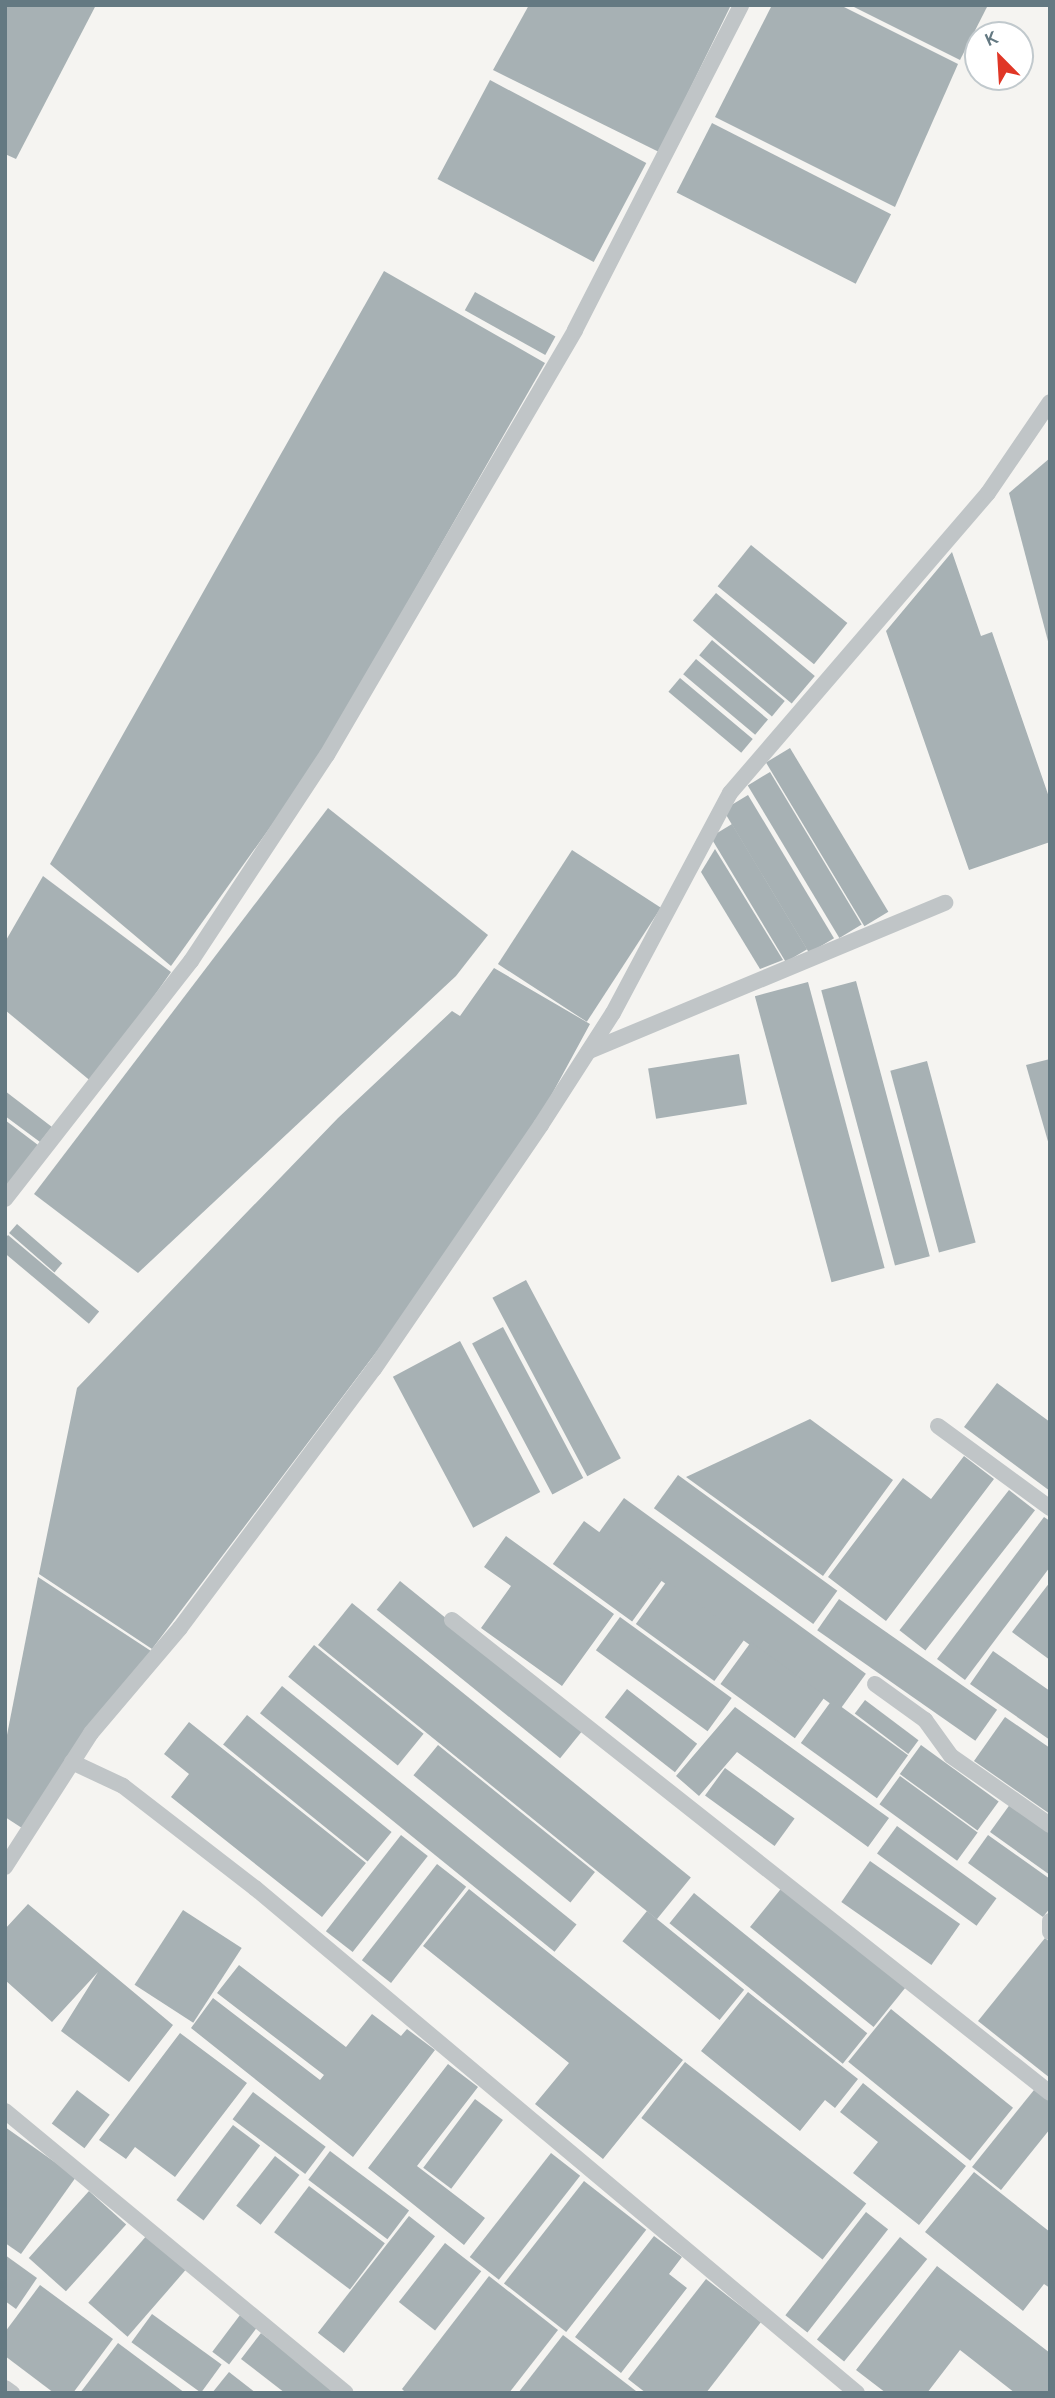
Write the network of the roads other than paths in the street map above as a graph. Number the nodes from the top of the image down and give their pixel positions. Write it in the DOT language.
graph roads {
  1 [pos="741,5"];
  2 [pos="1050,402"];
  3 [pos="945,903"];
  4 [pos="589,1051"];
  5 [pos="5,1199"];
  6 [pos="938,1426"];
  7 [pos="1050,1508"];
  8 [pos="452,1620"];
  9 [pos="875,1684"];
  10 [pos="72,1762"];
  11 [pos="1050,1825"];
  12 [pos="5,1867"];
  13 [pos="1050,1921"];
  14 [pos="1050,1932"];
  15 [pos="1050,2093"];
  16 [pos="5,2111"];
  17 [pos="5,2388"];
  18 [pos="12,2393"];
  19 [pos="346,2393"];
  20 [pos="857,2393"];
  1 -- 5 [label="street"];
  2 -- 4 [label="street"];
  3 -- 4 [label="street"];
  4 -- 10 [label="street"];
  6 -- 7 [label="street"];
  8 -- 15 [label="street"];
  9 -- 11 [label="street"];
  10 -- 12 [label="street"];
  10 -- 20 [label="street"];
  13 -- 14 [label="street"];
  16 -- 19 [label="street"];
  17 -- 18 [label="street"];
}
